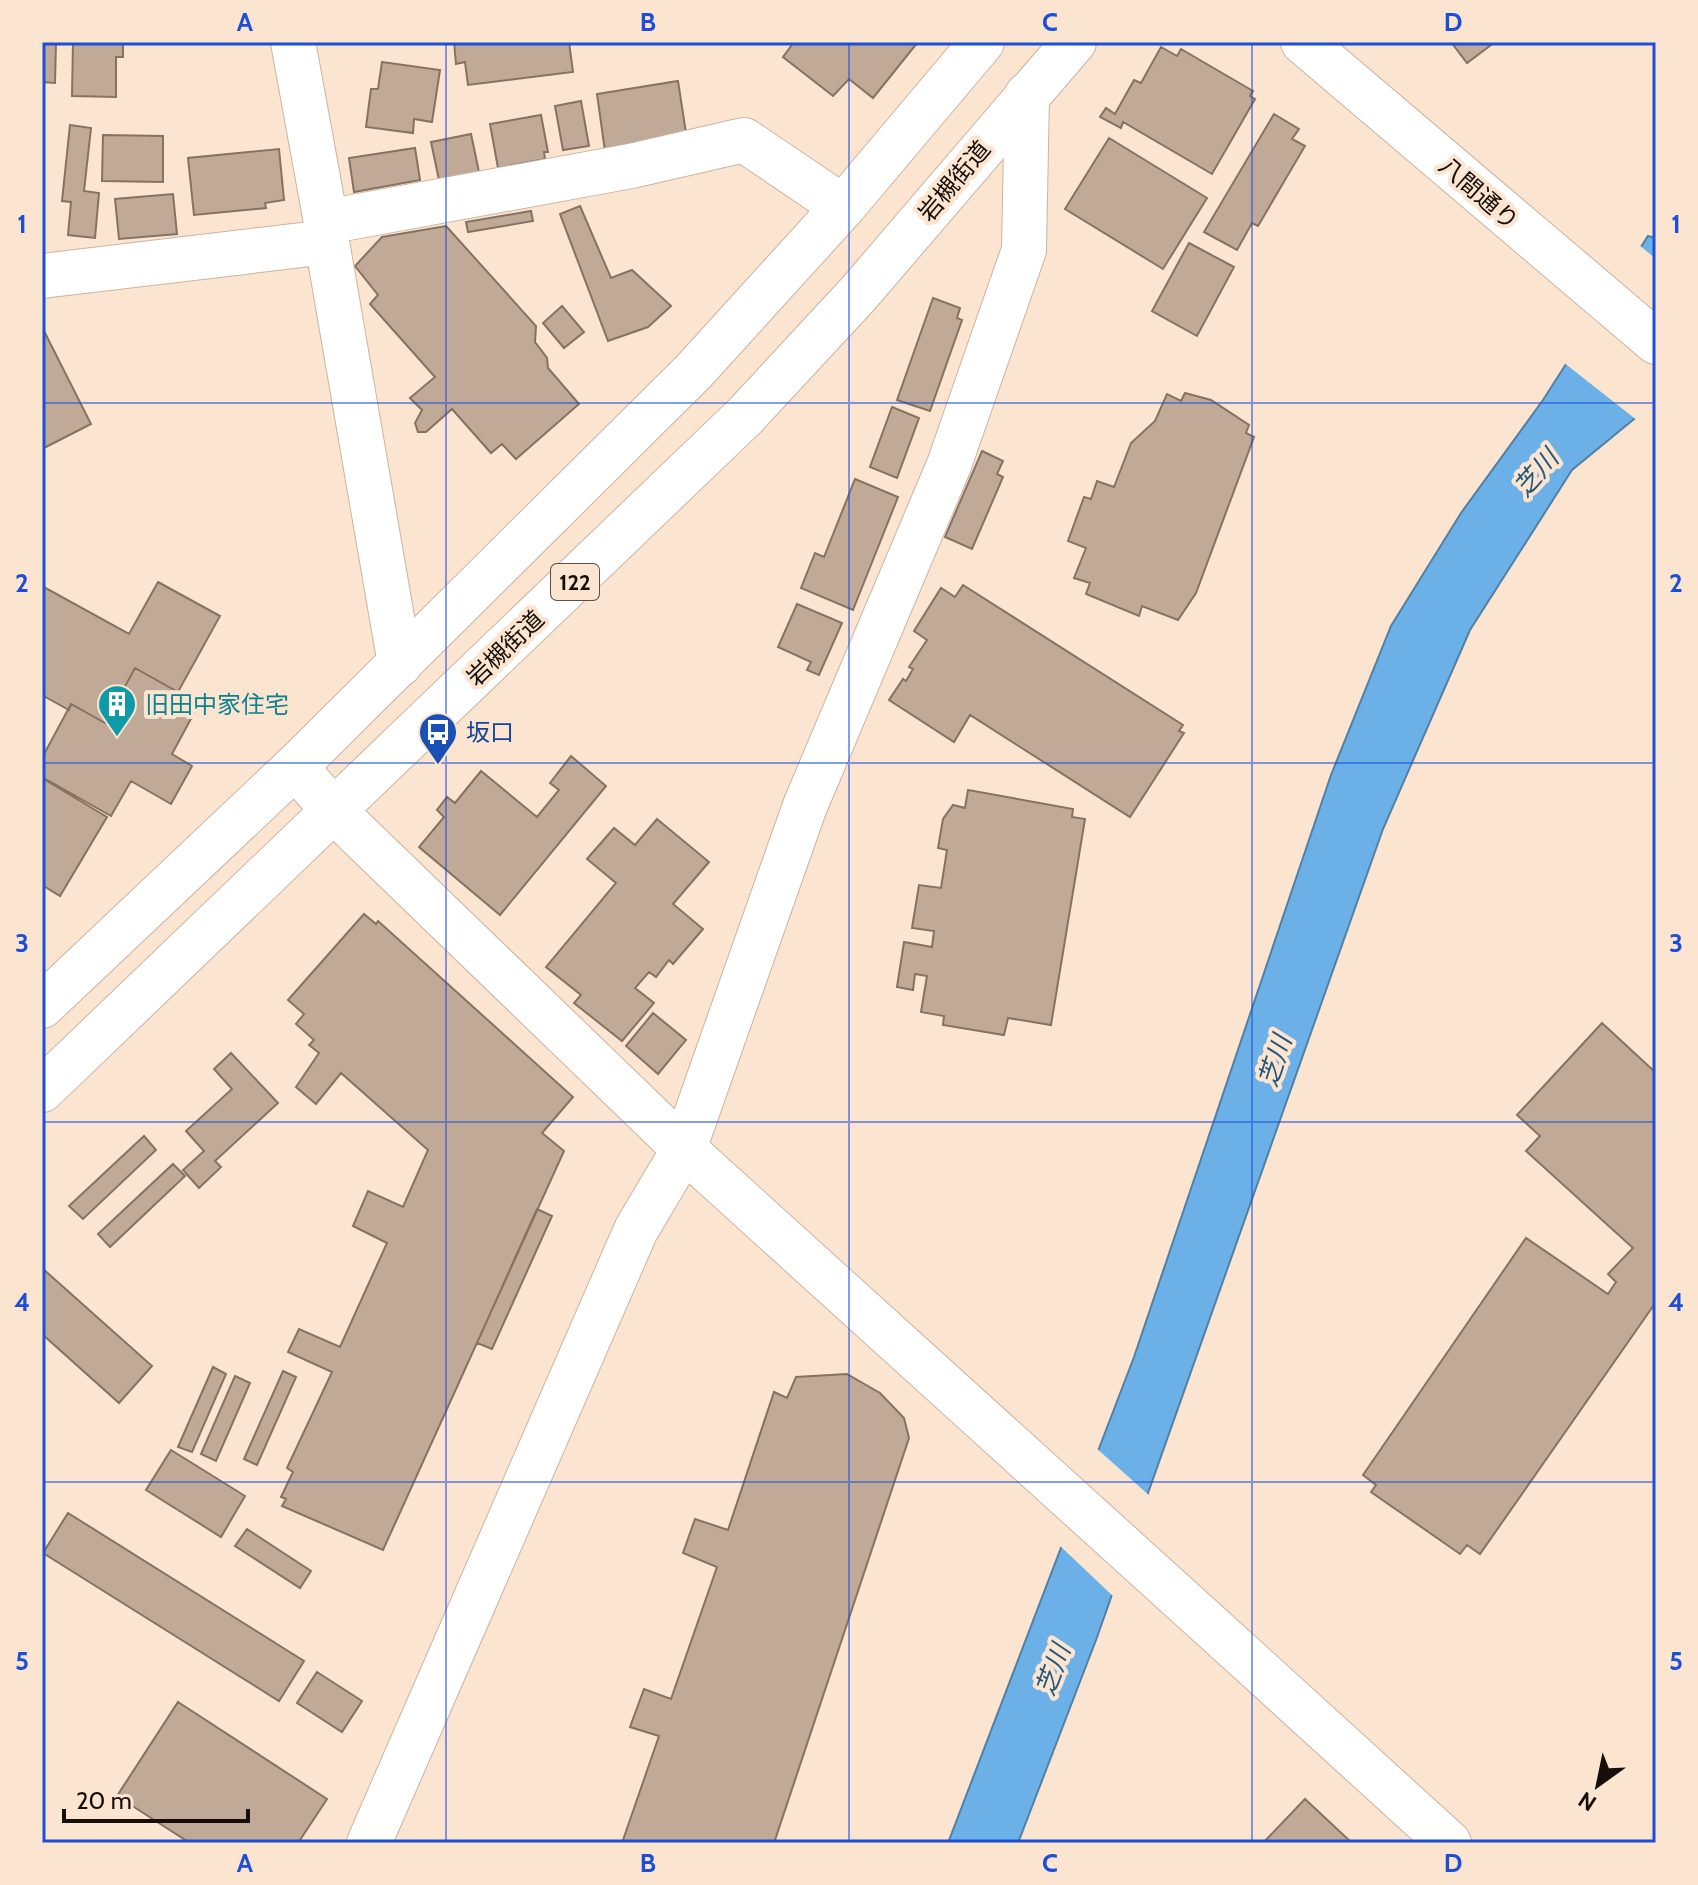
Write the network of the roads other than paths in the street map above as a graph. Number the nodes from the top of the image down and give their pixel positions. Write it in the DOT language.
graph roads {
  1 [pos="293,42"];
  2 [pos="982,42"];
  3 [pos="1074,42"];
  4 [pos="1303,42"];
  5 [pos="1027,95"];
  6 [pos="843,207"];
  7 [pos="326,232"];
  8 [pos="42,276"];
  9 [pos="1656,342"];
  10 [pos="400,664"];
  11 [pos="295,767"];
  12 [pos="334,811"];
  13 [pos="42,1006"];
  14 [pos="42,1090"];
  15 [pos="684,1149"];
  16 [pos="369,1843"];
  17 [pos="1449,1843"];
  1 -- 7 [label="main road"];
  2 -- 6 [label="main road, 122"];
  3 -- 5 [label="main road, 岩槻街道 / 122"];
  4 -- 9 [label="main road, 八間通り"];
  5 -- 12 [label="main road, 岩槻街道 / 122"];
  5 -- 15 [label="main road"];
  6 -- 7 [label="main road"];
  6 -- 10 [label="main road, 122"];
  7 -- 8 [label="main road"];
  7 -- 10 [label="main road"];
  10 -- 11 [label="main road, 122"];
  11 -- 12 [label="main road"];
  11 -- 13 [label="main road, 122"];
  12 -- 14 [label="main road, 岩槻街道 / 122"];
  12 -- 15 [label="main road"];
  15 -- 16 [label="main road"];
  15 -- 17 [label="main road"];
}
